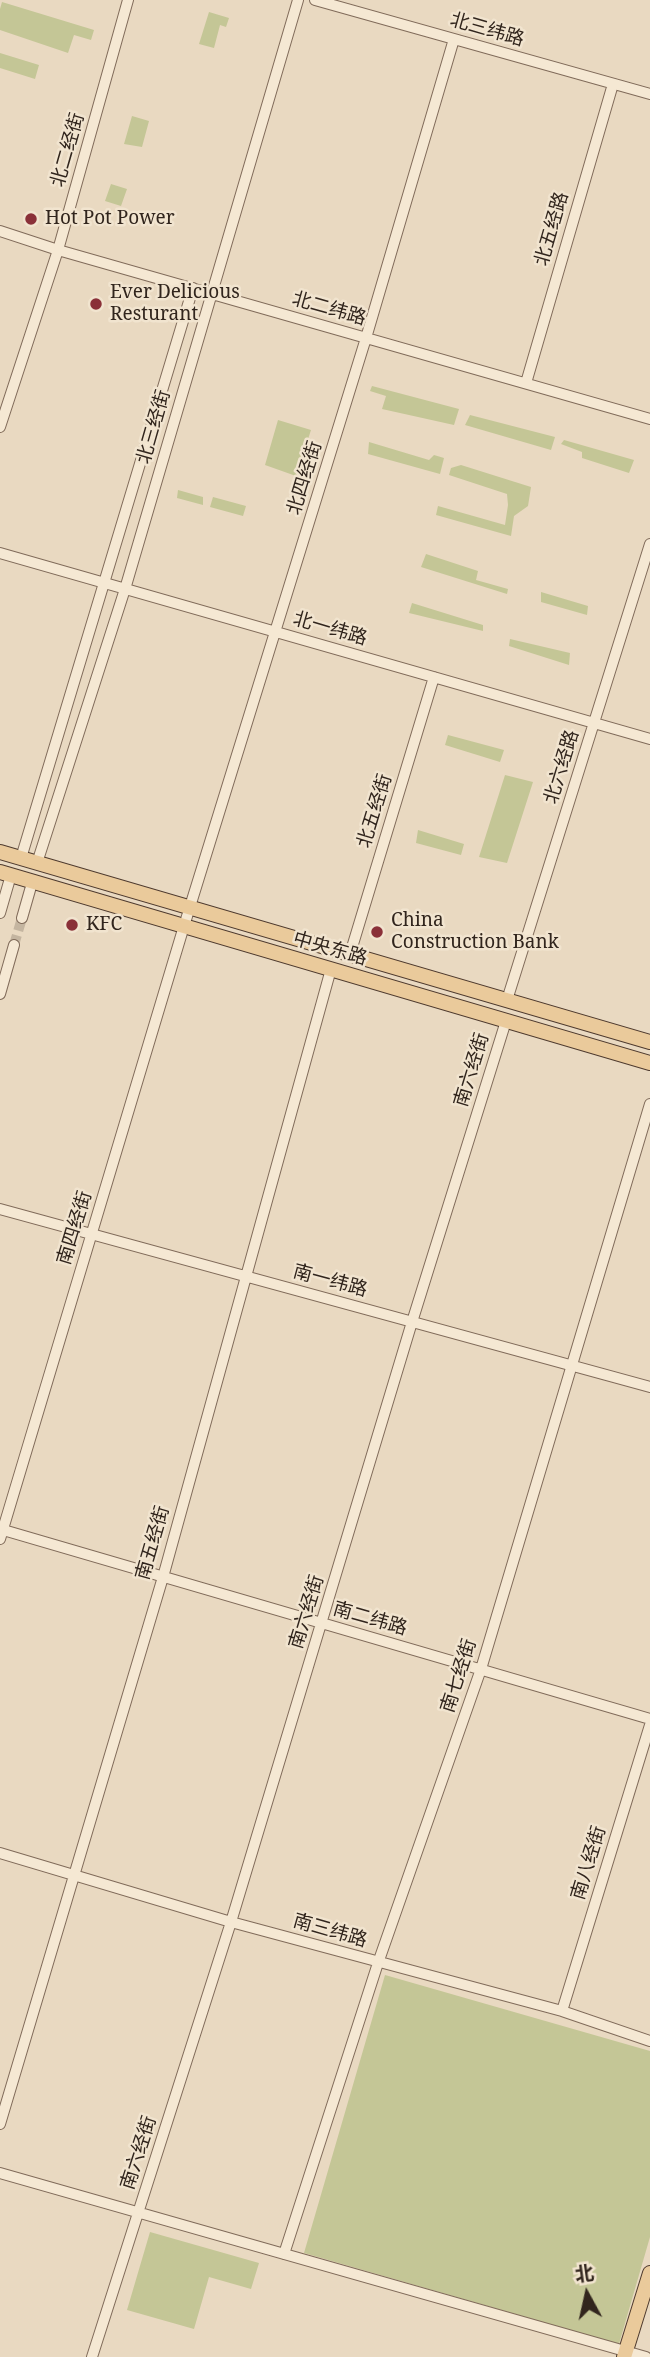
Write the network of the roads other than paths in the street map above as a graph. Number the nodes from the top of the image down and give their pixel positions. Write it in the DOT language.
graph roads {
  1 [pos="128,0"];
  2 [pos="298,0"];
  3 [pos="315,0"];
  4 [pos="454,39"];
  5 [pos="613,84"];
  6 [pos="650,94"];
  7 [pos="0,231"];
  8 [pos="58,250"];
  9 [pos="193,288"];
  10 [pos="212,294"];
  11 [pos="366,338"];
  12 [pos="526,383"];
  13 [pos="650,419"];
  14 [pos="0,428"];
  15 [pos="650,544"];
  16 [pos="0,553"];
  17 [pos="104,583"];
  18 [pos="125,589"];
  19 [pos="276,632"];
  20 [pos="434,677"];
  21 [pos="594,723"];
  22 [pos="650,739"];
  23 [pos="0,852"];
  24 [pos="21,858"];
  25 [pos="37,863"];
  26 [pos="5,874"];
  27 [pos="32,883"];
  28 [pos="190,908"];
  29 [pos="0,913"];
  30 [pos="22,918"];
  31 [pos="184,926"];
  32 [pos="14,945"];
  33 [pos="350,954"];
  34 [pos="331,969"];
  35 [pos="0,994"];
  36 [pos="507,1000"];
  37 [pos="506,1021"];
  38 [pos="650,1042"];
  39 [pos="650,1063"];
  40 [pos="650,1104"];
  41 [pos="0,1209"];
  42 [pos="92,1234"];
  43 [pos="246,1276"];
  44 [pos="412,1322"];
  45 [pos="571,1366"];
  46 [pos="650,1387"];
  47 [pos="1,1533"];
  48 [pos="163,1577"];
  49 [pos="322,1623"];
  50 [pos="481,1669"];
  51 [pos="650,1719"];
  52 [pos="650,1725"];
  53 [pos="0,1853"];
  54 [pos="74,1875"];
  55 [pos="231,1922"];
  56 [pos="378,1963"];
  57 [pos="562,2011"];
  58 [pos="650,2041"];
  59 [pos="0,2124"];
  60 [pos="0,2173"];
  61 [pos="138,2213"];
  62 [pos="284,2254"];
  63 [pos="650,2273"];
  64 [pos="625,2354"];
  65 [pos="92,2357"];
  66 [pos="646,2357"];
  1 -- 8 [label="street, 北二经街"];
  2 -- 10 [label="street, 北三经街"];
  3 -- 4 [label="street, 北三纬路"];
  4 -- 5 [label="street, 北三纬路"];
  4 -- 11 [label="street, 北四经街"];
  5 -- 6 [label="street, 北三纬路"];
  5 -- 12 [label="street, 北五经路"];
  7 -- 8 [label="street, 北二纬路"];
  8 -- 9 [label="street, 北二纬路"];
  8 -- 14 [label="street, 北二经街"];
  9 -- 10 [label="street, 北二纬路"];
  9 -- 17 [label="street"];
  10 -- 11 [label="street, 北二纬路"];
  10 -- 18 [label="street, 北三经街"];
  11 -- 12 [label="street, 北二纬路"];
  11 -- 19 [label="street, 北四经街"];
  12 -- 13 [label="street, 北二纬路"];
  15 -- 21 [label="street, 北六经路"];
  16 -- 17 [label="street, 北一纬路"];
  17 -- 18 [label="street, 北一纬路"];
  17 -- 24 [label="street"];
  18 -- 19 [label="street, 北一纬路"];
  18 -- 25 [label="street, 北三经街"];
  19 -- 20 [label="street, 北一纬路"];
  19 -- 28 [label="street, 北四经街"];
  20 -- 21 [label="street, 北一纬路"];
  20 -- 33 [label="street, 北五经街"];
  21 -- 22 [label="street, 北一纬路"];
  21 -- 36 [label="street, 北六经路"];
  23 -- 24 [label="main road, 中央东路"];
  24 -- 25 [label="main road, 中央东路"];
  25 -- 28 [label="main road, 中央东路"];
  26 -- 27 [label="main road, 中央东路"];
  26 -- 29 [label="street"];
  27 -- 30 [label="street"];
  27 -- 31 [label="main road, 中央东路"];
  28 -- 31 [label="street, 北四经街"];
  28 -- 33 [label="main road, 中央东路"];
  31 -- 34 [label="main road, 中央东路"];
  31 -- 42 [label="street, 南四经街"];
  32 -- 35 [label="street"];
  33 -- 36 [label="main road, 中央东路"];
  34 -- 37 [label="main road, 中央东路"];
  34 -- 43 [label="street, 南五经街"];
  36 -- 38 [label="main road, 中央东路"];
  37 -- 39 [label="main road, 中央东路"];
  37 -- 44 [label="street, 南六经街"];
  40 -- 45 [label="street, 南七经街"];
  41 -- 42 [label="street, 南一纬路"];
  42 -- 43 [label="street, 南一纬路"];
  42 -- 47 [label="street, 南四经街"];
  43 -- 44 [label="street, 南一纬路"];
  43 -- 48 [label="street, 南五经街"];
  44 -- 45 [label="street, 南一纬路"];
  44 -- 49 [label="street, 南六经街"];
  45 -- 46 [label="street, 南一纬路"];
  45 -- 50 [label="street, 南七经街"];
  47 -- 48 [label="street, 南二纬路"];
  48 -- 49 [label="street, 南二纬路"];
  48 -- 54 [label="street, 南五经街"];
  49 -- 50 [label="street, 南二纬路"];
  49 -- 55 [label="street, 南六经街"];
  50 -- 51 [label="street, 南二纬路"];
  50 -- 56 [label="street, 南七经街"];
  52 -- 57 [label="street, 南八经街"];
  53 -- 54 [label="street, 南三纬路"];
  54 -- 55 [label="street, 南三纬路"];
  54 -- 59 [label="street, 南五经街"];
  55 -- 56 [label="street, 南三纬路"];
  55 -- 61 [label="street, 南六经街"];
  56 -- 57 [label="street, 南三纬路"];
  56 -- 62 [label="street, 南七经街"];
  57 -- 58 [label="street, 南三纬路"];
  60 -- 61 [label="street"];
  61 -- 62 [label="street"];
  61 -- 65 [label="street, 南六经街"];
  62 -- 64 [label="street"];
  63 -- 64 [label="main road"];
  64 -- 66 [label="street"];
}
